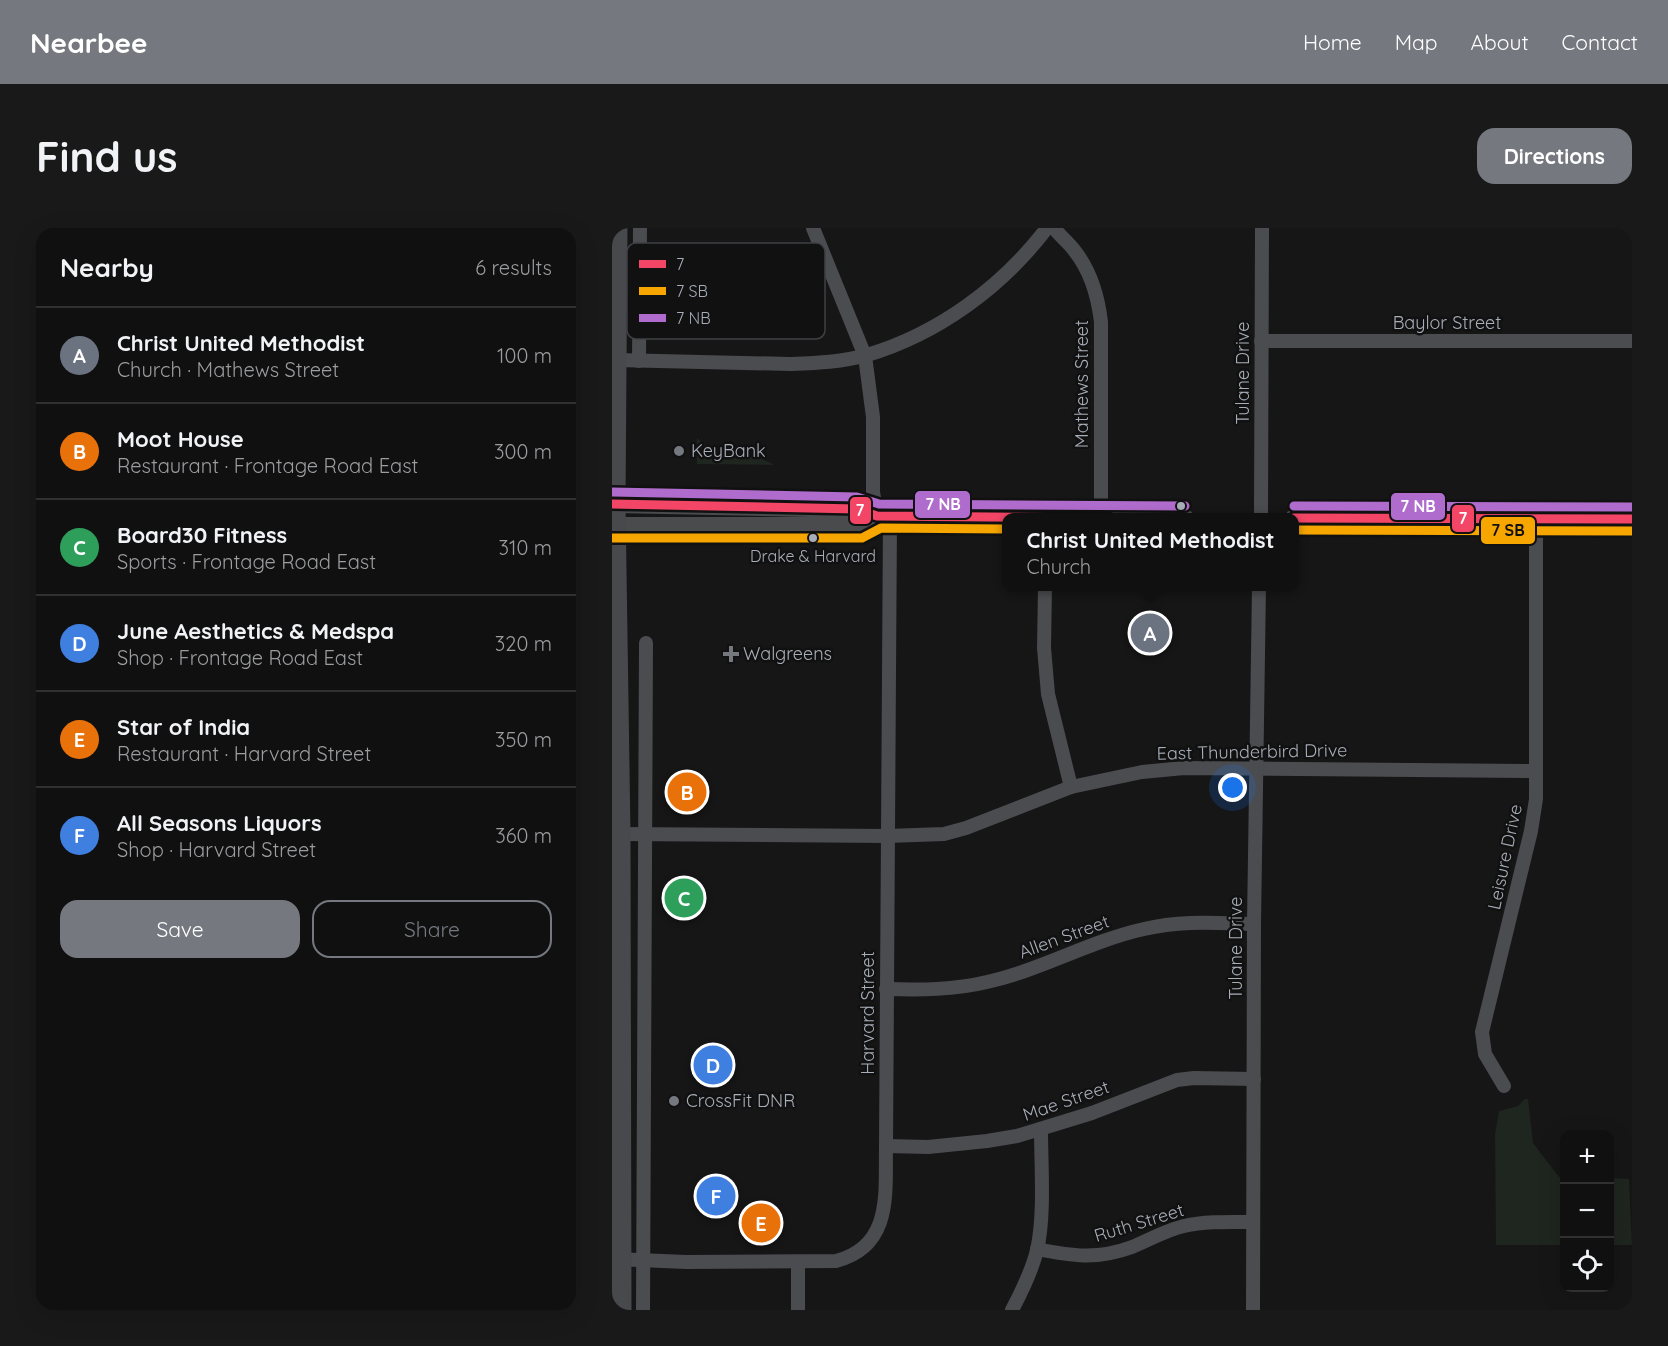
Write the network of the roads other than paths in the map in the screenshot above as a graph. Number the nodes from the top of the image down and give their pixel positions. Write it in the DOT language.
graph roads {
  1 [pos="617,228"];
  2 [pos="640,228"];
  3 [pos="813,228"];
  4 [pos="1047,228"];
  5 [pos="1054,228"];
  6 [pos="1262,228"];
  7 [pos="640,243"];
  8 [pos="819,243"];
  9 [pos="825,258"];
  10 [pos="639,339"];
  11 [pos="1261,341"];
  12 [pos="1632,341"];
  13 [pos="865,356"];
  14 [pos="616,360"];
  15 [pos="639,361"];
  16 [pos="615,504"];
  17 [pos="1101,513"];
  18 [pos="1261,513"];
  19 [pos="883,516"];
  20 [pos="1002,517"];
  21 [pos="1299,518"];
  22 [pos="1536,519"];
  23 [pos="1632,519"];
  24 [pos="616,526"];
  25 [pos="1045,591"];
  26 [pos="1259,591"];
  27 [pos="646,643"];
  28 [pos="1256,768"];
  29 [pos="1535,771"];
  30 [pos="1071,787"];
  31 [pos="616,832"];
  32 [pos="645,835"];
  33 [pos="887,836"];
  34 [pos="1254,924"];
  35 [pos="616,939"];
  36 [pos="886,989"];
  37 [pos="1254,1079"];
  38 [pos="1504,1086"];
  39 [pos="1041,1129"];
  40 [pos="886,1146"];
  41 [pos="1253,1222"];
  42 [pos="1037,1249"];
  43 [pos="617,1260"];
  44 [pos="644,1262"];
  45 [pos="798,1262"];
  46 [pos="621,1310"];
  47 [pos="644,1310"];
  48 [pos="798,1310"];
  49 [pos="1012,1310"];
  50 [pos="1253,1310"];
  1 -- 14 [label="highway"];
  2 -- 7 [label="street"];
  3 -- 8 [label="street, Harvard Street"];
  4 -- 13 [label="street"];
  5 -- 17 [label="street, Mathews Street"];
  6 -- 11 [label="street, Tulane Drive"];
  9 -- 13 [label="street, Harvard Street"];
  10 -- 15 [label="street"];
  11 -- 12 [label="street, Baylor Street"];
  11 -- 18 [label="street, Tulane Drive"];
  13 -- 15 [label="street"];
  13 -- 19 [label="street, Harvard Street"];
  14 -- 15 [label="street"];
  14 -- 16 [label="highway"];
  16 -- 19 [label="main road"];
  16 -- 24 [label="highway"];
  19 -- 20 [label="main road"];
  19 -- 24 [label="main road"];
  19 -- 33 [label="street, Harvard Street"];
  21 -- 22 [label="main road"];
  22 -- 23 [label="main road"];
  22 -- 29 [label="street, Leisure Drive"];
  24 -- 31 [label="highway"];
  25 -- 30 [label="street"];
  26 -- 28 [label="street, Tulane Drive"];
  27 -- 32 [label="street"];
  28 -- 29 [label="street, East Thunderbird Drive"];
  28 -- 30 [label="street, East Thunderbird Drive"];
  28 -- 34 [label="street, Tulane Drive"];
  29 -- 38 [label="street, Leisure Drive"];
  30 -- 33 [label="street, East Thunderbird Drive"];
  31 -- 32 [label="street, East Thunderbird Drive"];
  31 -- 35 [label="highway"];
  32 -- 33 [label="street, East Thunderbird Drive"];
  32 -- 44 [label="street"];
  33 -- 36 [label="street, Harvard Street"];
  34 -- 36 [label="street, Allen Street"];
  34 -- 37 [label="street, Tulane Drive"];
  35 -- 43 [label="highway"];
  36 -- 40 [label="street, Harvard Street"];
  37 -- 39 [label="street, Mae Street"];
  37 -- 41 [label="street, Tulane Drive"];
  39 -- 40 [label="street, Mae Street"];
  39 -- 42 [label="street"];
  40 -- 45 [label="street, Harvard Street"];
  41 -- 42 [label="street, Ruth Street"];
  41 -- 50 [label="street, Tulane Drive"];
  42 -- 49 [label="street"];
  43 -- 44 [label="street, Harvard Street"];
  43 -- 46 [label="highway"];
  44 -- 45 [label="street, Harvard Street"];
  44 -- 47 [label="street"];
  45 -- 48 [label="street"];
}
